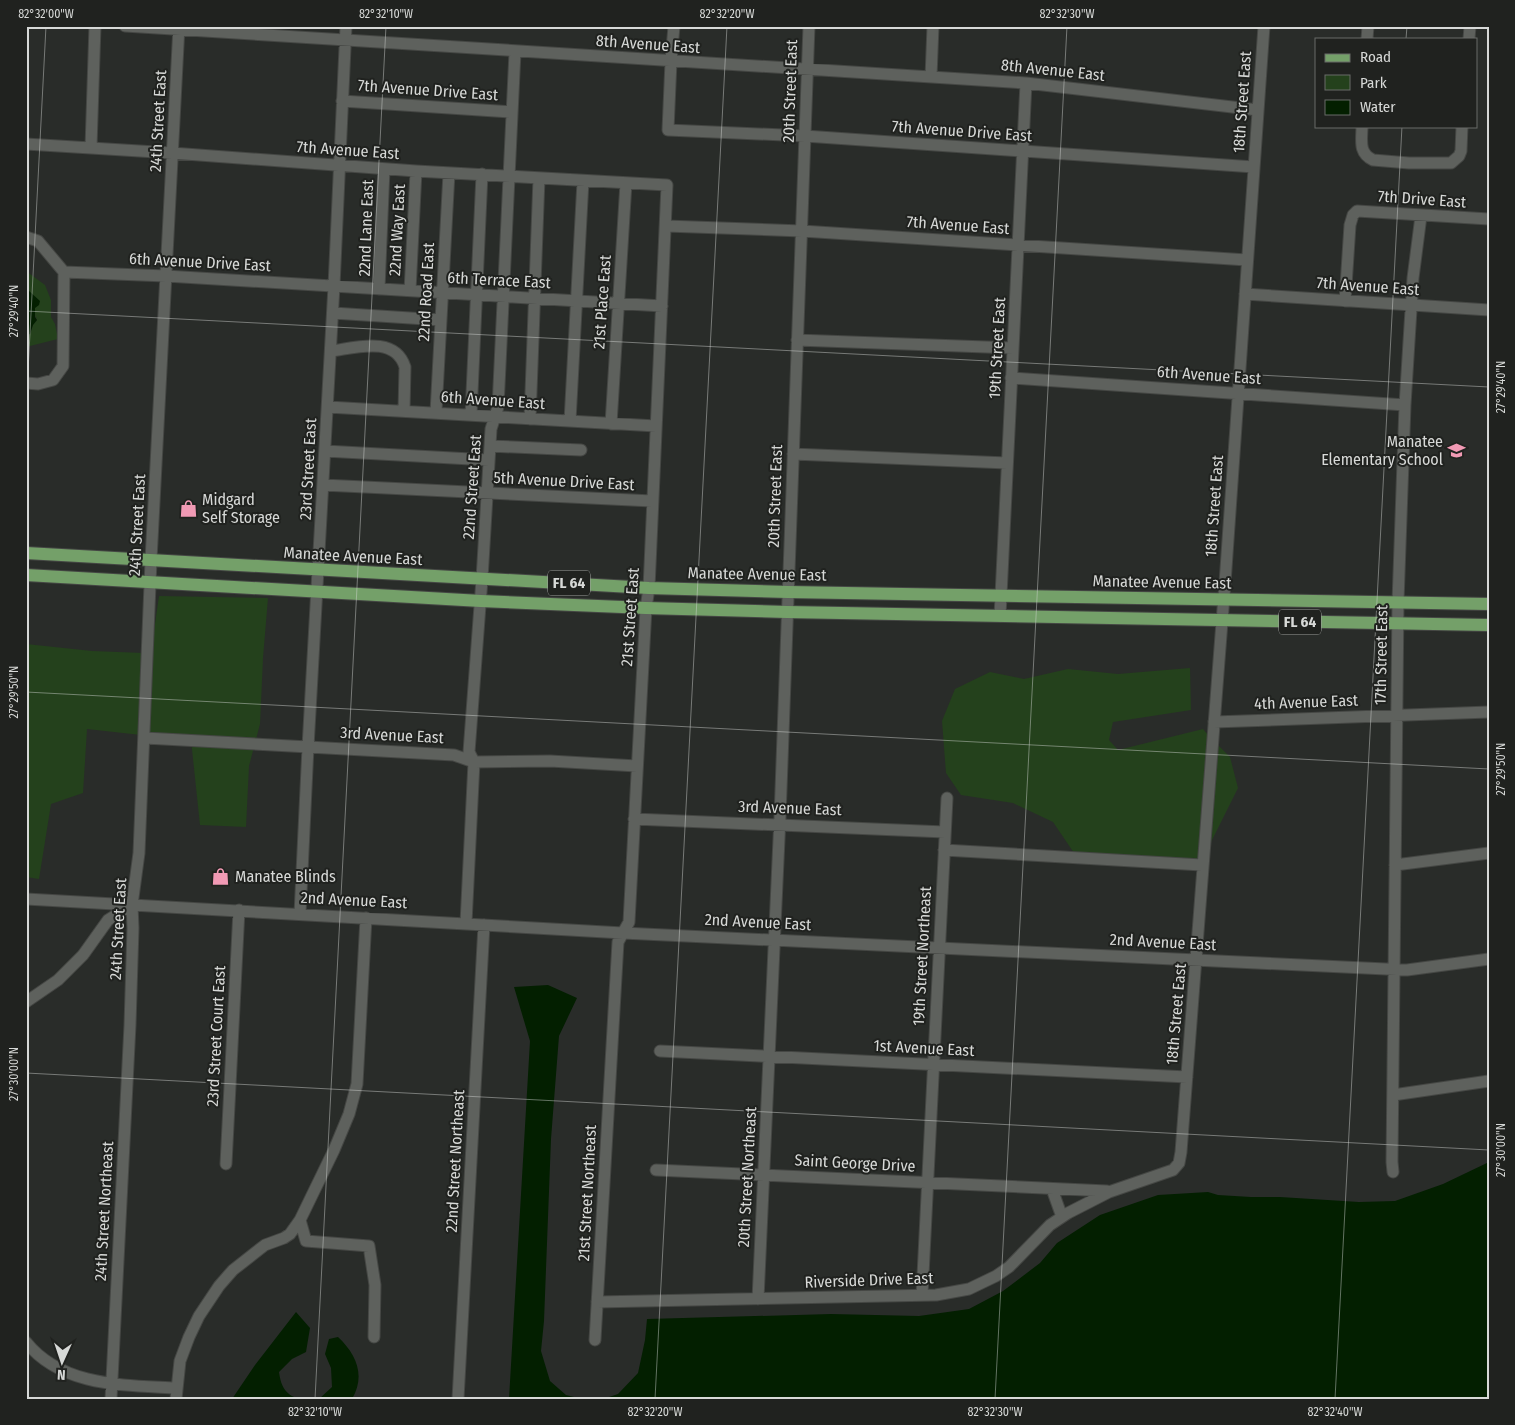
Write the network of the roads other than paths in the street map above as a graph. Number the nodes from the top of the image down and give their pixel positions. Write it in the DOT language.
graph roads {
  1 [pos="95,26"];
  2 [pos="125,26"];
  3 [pos="346,26"];
  4 [pos="674,26"];
  5 [pos="809,26"];
  6 [pos="933,26"];
  7 [pos="1264,26"];
  8 [pos="179,28"];
  9 [pos="345,39"];
  10 [pos="515,52"];
  11 [pos="671,61"];
  12 [pos="808,70"];
  13 [pos="931,76"];
  14 [pos="1026,83"];
  15 [pos="342,101"];
  16 [pos="1258,110"];
  17 [pos="512,112"];
  18 [pos="1362,128"];
  19 [pos="1462,128"];
  20 [pos="805,136"];
  21 [pos="26,144"];
  22 [pos="90,147"];
  23 [pos="1023,152"];
  24 [pos="172,153"];
  25 [pos="340,166"];
  26 [pos="1254,167"];
  27 [pos="384,169"];
  28 [pos="416,171"];
  29 [pos="449,173"];
  30 [pos="482,174"];
  31 [pos="509,175"];
  32 [pos="539,178"];
  33 [pos="583,181"];
  34 [pos="626,183"];
  35 [pos="667,185"];
  36 [pos="1421,216"];
  37 [pos="1489,219"];
  38 [pos="666,226"];
  39 [pos="802,231"];
  40 [pos="26,237"];
  41 [pos="1018,245"];
  42 [pos="1247,260"];
  43 [pos="64,272"];
  44 [pos="166,276"];
  45 [pos="334,286"];
  46 [pos="380,289"];
  47 [pos="410,291"];
  48 [pos="442,293"];
  49 [pos="476,294"];
  50 [pos="1245,294"];
  51 [pos="503,296"];
  52 [pos="534,298"];
  53 [pos="576,301"];
  54 [pos="1345,301"];
  55 [pos="619,303"];
  56 [pos="662,306"];
  57 [pos="1412,306"];
  58 [pos="1489,310"];
  59 [pos="333,313"];
  60 [pos="441,320"];
  61 [pos="797,340"];
  62 [pos="1013,348"];
  63 [pos="331,351"];
  64 [pos="1011,378"];
  65 [pos="26,383"];
  66 [pos="1238,394"];
  67 [pos="1405,405"];
  68 [pos="328,407"];
  69 [pos="404,411"];
  70 [pos="436,412"];
  71 [pos="471,415"];
  72 [pos="494,417"];
  73 [pos="530,419"];
  74 [pos="570,421"];
  75 [pos="611,424"];
  76 [pos="656,426"];
  77 [pos="490,446"];
  78 [pos="580,450"];
  79 [pos="325,451"];
  80 [pos="793,454"];
  81 [pos="489,460"];
  82 [pos="1007,462"];
  83 [pos="323,485"];
  84 [pos="487,494"];
  85 [pos="652,501"];
  86 [pos="26,553"];
  87 [pos="152,560"];
  88 [pos="319,570"];
  89 [pos="26,575"];
  90 [pos="482,579"];
  91 [pos="151,581"];
  92 [pos="649,588"];
  93 [pos="317,592"];
  94 [pos="788,592"];
  95 [pos="1001,595"];
  96 [pos="1223,600"];
  97 [pos="481,601"];
  98 [pos="1398,602"];
  99 [pos="1489,604"];
  100 [pos="646,608"];
  101 [pos="787,612"];
  102 [pos="1000,616"];
  103 [pos="1221,621"];
  104 [pos="1398,623"];
  105 [pos="1489,625"];
  106 [pos="1489,712"];
  107 [pos="1397,715"];
  108 [pos="1214,722"];
  109 [pos="145,738"];
  110 [pos="308,746"];
  111 [pos="474,762"];
  112 [pos="637,766"];
  113 [pos="947,798"];
  114 [pos="634,819"];
  115 [pos="779,824"];
  116 [pos="945,832"];
  117 [pos="944,850"];
  118 [pos="1489,853"];
  119 [pos="1202,865"];
  120 [pos="1395,865"];
  121 [pos="26,899"];
  122 [pos="132,905"];
  123 [pos="240,910"];
  124 [pos="300,914"];
  125 [pos="366,918"];
  126 [pos="466,923"];
  127 [pos="484,925"];
  128 [pos="623,933"];
  129 [pos="774,939"];
  130 [pos="939,947"];
  131 [pos="1489,959"];
  132 [pos="1197,960"];
  133 [pos="1394,970"];
  134 [pos="26,1002"];
  135 [pos="130,1025"];
  136 [pos="612,1048"];
  137 [pos="660,1051"];
  138 [pos="770,1057"];
  139 [pos="933,1064"];
  140 [pos="1187,1077"];
  141 [pos="1489,1081"];
  142 [pos="1392,1095"];
  143 [pos="226,1164"];
  144 [pos="656,1170"];
  145 [pos="1393,1172"];
  146 [pos="764,1175"];
  147 [pos="926,1183"];
  148 [pos="1052,1189"];
  149 [pos="1109,1192"];
  150 [pos="1062,1217"];
  151 [pos="300,1220"];
  152 [pos="922,1295"];
  153 [pos="758,1299"];
  154 [pos="598,1302"];
  155 [pos="374,1337"];
  156 [pos="595,1340"];
  157 [pos="26,1342"];
  158 [pos="111,1383"];
  159 [pos="176,1393"];
  160 [pos="111,1399"];
  161 [pos="458,1399"];
  1 -- 22 [label="street"];
  2 -- 8 [label="street, 8th Avenue East"];
  3 -- 9 [label="street, 23rd Street East"];
  4 -- 11 [label="street"];
  5 -- 12 [label="street, 20th Street East"];
  6 -- 13 [label="street"];
  7 -- 16 [label="street, 18th Street East"];
  8 -- 9 [label="street, 8th Avenue East"];
  8 -- 24 [label="street, 24th Street East"];
  9 -- 10 [label="street, 8th Avenue East"];
  9 -- 15 [label="street, 23rd Street East"];
  10 -- 11 [label="street, 8th Avenue East"];
  10 -- 17 [label="street, 22nd Street East"];
  11 -- 12 [label="street, 8th Avenue East"];
  11 -- 20 [label="street, 7th Avenue Drive East"];
  12 -- 13 [label="street, 8th Avenue East"];
  12 -- 20 [label="street, 20th Street East"];
  13 -- 14 [label="street, 8th Avenue East"];
  14 -- 16 [label="street, 8th Avenue East"];
  14 -- 23 [label="street, 19th Street East"];
  15 -- 17 [label="street, 7th Avenue Drive East"];
  15 -- 25 [label="street, 23rd Street East"];
  16 -- 26 [label="street, 18th Street East"];
  17 -- 31 [label="street, 22nd Street East"];
  18 -- 19 [label="street"];
  20 -- 23 [label="street, 7th Avenue Drive East"];
  20 -- 39 [label="street, 20th Street East"];
  21 -- 22 [label="street, 7th Avenue East"];
  22 -- 24 [label="street, 7th Avenue East"];
  23 -- 26 [label="street, 7th Avenue Drive East"];
  23 -- 41 [label="street, 19th Street East"];
  24 -- 25 [label="street, 7th Avenue East"];
  24 -- 44 [label="street, 24th Street East"];
  25 -- 27 [label="street, 7th Avenue East"];
  25 -- 45 [label="street, 23rd Street East"];
  26 -- 42 [label="street, 18th Street East"];
  27 -- 28 [label="street, 7th Avenue East"];
  27 -- 46 [label="street, 22nd Lane East"];
  28 -- 29 [label="street, 7th Avenue East"];
  28 -- 47 [label="street, 22nd Way East"];
  29 -- 30 [label="street, 7th Avenue East"];
  29 -- 48 [label="street, 22nd Road East"];
  30 -- 31 [label="street, 7th Avenue East"];
  30 -- 49 [label="street"];
  31 -- 32 [label="street, 7th Avenue East"];
  31 -- 51 [label="street, 22nd Street East"];
  32 -- 33 [label="street, 7th Avenue East"];
  32 -- 52 [label="street"];
  33 -- 34 [label="street, 7th Avenue East"];
  33 -- 53 [label="street"];
  34 -- 35 [label="street, 7th Avenue East"];
  34 -- 55 [label="street, 21st Place East"];
  35 -- 38 [label="street, 21st Street East"];
  36 -- 37 [label="street, 7th Drive East"];
  36 -- 54 [label="street, 7th Drive East"];
  36 -- 57 [label="street, 17th Street East"];
  38 -- 39 [label="street, 7th Avenue East"];
  38 -- 56 [label="street, 21st Street East"];
  39 -- 41 [label="street, 7th Avenue East"];
  39 -- 61 [label="street, 20th Street East"];
  40 -- 43 [label="street"];
  41 -- 42 [label="street, 7th Avenue East"];
  41 -- 62 [label="street, 19th Street East"];
  42 -- 50 [label="street, 18th Street East"];
  43 -- 44 [label="street, 6th Avenue Drive East"];
  43 -- 65 [label="street"];
  44 -- 45 [label="street, 6th Avenue Drive East"];
  44 -- 87 [label="street, 24th Street East"];
  45 -- 46 [label="street, 6th Terrace East"];
  45 -- 59 [label="street, 23rd Street East"];
  46 -- 47 [label="street, 6th Terrace East"];
  47 -- 48 [label="street, 6th Terrace East"];
  48 -- 49 [label="street, 6th Terrace East"];
  48 -- 60 [label="street, 22nd Road East"];
  49 -- 51 [label="street, 6th Terrace East"];
  49 -- 71 [label="street"];
  50 -- 54 [label="street, 7th Avenue East"];
  50 -- 66 [label="street, 18th Street East"];
  51 -- 52 [label="street, 6th Terrace East"];
  51 -- 72 [label="street, 22nd Street East"];
  52 -- 53 [label="street, 6th Terrace East"];
  52 -- 73 [label="street"];
  53 -- 55 [label="street, 6th Terrace East"];
  53 -- 74 [label="street"];
  54 -- 57 [label="street, 7th Avenue East"];
  55 -- 56 [label="street, 6th Terrace East"];
  55 -- 75 [label="street, 21st Place East"];
  56 -- 76 [label="street, 21st Street East"];
  57 -- 58 [label="street, 7th Avenue East"];
  57 -- 67 [label="street, 17th Street East"];
  59 -- 60 [label="street"];
  59 -- 63 [label="street, 23rd Street East"];
  60 -- 70 [label="street, 22nd Road East"];
  61 -- 62 [label="street"];
  61 -- 80 [label="street, 20th Street East"];
  62 -- 64 [label="street, 19th Street East"];
  63 -- 68 [label="street, 23rd Street East"];
  63 -- 69 [label="street"];
  64 -- 66 [label="street, 6th Avenue East"];
  64 -- 82 [label="street, 19th Street East"];
  66 -- 67 [label="street, 6th Avenue East"];
  66 -- 96 [label="street, 18th Street East"];
  67 -- 98 [label="street, 17th Street East"];
  68 -- 69 [label="street, 6th Avenue East"];
  68 -- 79 [label="street, 23rd Street East"];
  69 -- 70 [label="street, 6th Avenue East"];
  70 -- 71 [label="street, 6th Avenue East"];
  71 -- 72 [label="street, 6th Avenue East"];
  72 -- 73 [label="street, 6th Avenue East"];
  72 -- 77 [label="street, 22nd Street East"];
  73 -- 74 [label="street, 6th Avenue East"];
  74 -- 75 [label="street, 6th Avenue East"];
  75 -- 76 [label="street, 6th Avenue East"];
  76 -- 85 [label="street, 21st Street East"];
  77 -- 78 [label="street"];
  77 -- 81 [label="street, 22nd Street East"];
  79 -- 81 [label="street"];
  79 -- 83 [label="street, 23rd Street East"];
  80 -- 82 [label="street"];
  80 -- 94 [label="street, 20th Street East"];
  81 -- 84 [label="street, 22nd Street East"];
  82 -- 95 [label="street, 19th Street East"];
  83 -- 84 [label="street, 5th Avenue Drive East"];
  83 -- 88 [label="street, 23rd Street East"];
  84 -- 85 [label="street, 5th Avenue Drive East"];
  84 -- 90 [label="street, 22nd Street East"];
  85 -- 92 [label="street, 21st Street East"];
  86 -- 87 [label="main road, Manatee Avenue East / FL 64"];
  87 -- 88 [label="main road, Manatee Avenue East / FL 64"];
  87 -- 91 [label="street, 24th Street East"];
  88 -- 90 [label="main road, Manatee Avenue East / FL 64"];
  88 -- 93 [label="street, 23rd Street East"];
  89 -- 91 [label="main road, FL 64"];
  90 -- 92 [label="main road, Manatee Avenue East / FL 64"];
  90 -- 97 [label="street, 22nd Street East"];
  91 -- 93 [label="main road, FL 64"];
  91 -- 109 [label="street, 24th Street East"];
  92 -- 94 [label="main road, Manatee Avenue East / FL 64"];
  92 -- 100 [label="street, 21st Street East"];
  93 -- 97 [label="main road, FL 64"];
  93 -- 110 [label="street, 23rd Street East"];
  94 -- 95 [label="main road, Manatee Avenue East / FL 64"];
  94 -- 101 [label="street, 20th Street East"];
  95 -- 96 [label="main road, Manatee Avenue East / FL 64"];
  95 -- 102 [label="street, 19th Street East"];
  96 -- 98 [label="main road, Manatee Avenue East / FL 64"];
  96 -- 103 [label="street, 18th Street East"];
  97 -- 100 [label="main road, FL 64"];
  97 -- 111 [label="street, 22nd Street East"];
  98 -- 99 [label="main road, Manatee Avenue East / FL 64"];
  98 -- 104 [label="street, 17th Street East"];
  100 -- 101 [label="main road, FL 64"];
  100 -- 112 [label="street, 21st Street East"];
  101 -- 102 [label="main road, FL 64"];
  101 -- 115 [label="street, 20th Street East"];
  102 -- 103 [label="main road, FL 64"];
  103 -- 104 [label="main road, FL 64"];
  103 -- 108 [label="street, 18th Street East"];
  104 -- 105 [label="main road, FL 64"];
  104 -- 107 [label="street, 17th Street East"];
  106 -- 107 [label="street, 4th Avenue East"];
  107 -- 108 [label="street, 4th Avenue East"];
  107 -- 120 [label="street, 17th Street East"];
  108 -- 119 [label="street, 18th Street East"];
  109 -- 110 [label="street, 3rd Avenue East"];
  109 -- 122 [label="street, 24th Street East"];
  110 -- 111 [label="street, 3rd Avenue East"];
  110 -- 124 [label="street, 23rd Street East"];
  111 -- 112 [label="street, 3rd Avenue East"];
  111 -- 126 [label="street, 22nd Street East"];
  112 -- 114 [label="street, 21st Street East"];
  113 -- 116 [label="street"];
  114 -- 115 [label="street, 3rd Avenue East"];
  114 -- 128 [label="street, 21st Street East"];
  115 -- 116 [label="street, 3rd Avenue East"];
  115 -- 129 [label="street, 20th Street East"];
  116 -- 117 [label="street"];
  117 -- 119 [label="street"];
  117 -- 130 [label="street, 19th Street Northeast"];
  118 -- 120 [label="street"];
  119 -- 132 [label="street, 18th Street East"];
  120 -- 133 [label="street, 17th Street East"];
  121 -- 122 [label="street, 2nd Avenue East"];
  122 -- 123 [label="street, 2nd Avenue East"];
  122 -- 134 [label="street"];
  122 -- 135 [label="street, 24th Street East"];
  123 -- 124 [label="street, 2nd Avenue East"];
  123 -- 143 [label="street, 23rd Street Court East"];
  124 -- 125 [label="street, 2nd Avenue East"];
  125 -- 126 [label="street, 2nd Avenue East"];
  125 -- 151 [label="street"];
  126 -- 127 [label="street, 2nd Avenue East"];
  127 -- 128 [label="street, 2nd Avenue East"];
  127 -- 161 [label="street, 22nd Street Northeast"];
  128 -- 129 [label="street, 2nd Avenue East"];
  128 -- 136 [label="street, 21st Street East"];
  129 -- 130 [label="street, 2nd Avenue East"];
  129 -- 138 [label="street, 20th Street East"];
  130 -- 132 [label="street, 2nd Avenue East"];
  130 -- 139 [label="street, 19th Street Northeast"];
  131 -- 133 [label="street, 2nd Avenue East"];
  132 -- 133 [label="street, 2nd Avenue East"];
  132 -- 140 [label="street, 18th Street East"];
  133 -- 142 [label="street, 17th Street East"];
  135 -- 158 [label="street, 24th Street Northeast"];
  136 -- 154 [label="street, 21st Street Northeast"];
  137 -- 138 [label="street, 1st Avenue East"];
  138 -- 139 [label="street, 1st Avenue East"];
  138 -- 146 [label="street, 20th Street Northeast"];
  139 -- 140 [label="street, 1st Avenue East"];
  139 -- 147 [label="street, 19th Street Northeast"];
  140 -- 149 [label="street, 18th Street East"];
  141 -- 142 [label="street"];
  142 -- 145 [label="street, 17th Street East"];
  144 -- 146 [label="street, Saint George Drive"];
  146 -- 147 [label="street, Saint George Drive"];
  146 -- 153 [label="street, 20th Street Northeast"];
  147 -- 148 [label="street, Saint George Drive"];
  147 -- 152 [label="street"];
  148 -- 149 [label="street, Saint George Drive"];
  148 -- 150 [label="street"];
  149 -- 150 [label="street, Riverside Drive East"];
  150 -- 152 [label="street, Riverside Drive East"];
  151 -- 155 [label="street"];
  151 -- 159 [label="street"];
  152 -- 153 [label="street, Riverside Drive East"];
  153 -- 154 [label="street, Riverside Drive East"];
  154 -- 156 [label="street, 21st Street Northeast"];
  157 -- 158 [label="street"];
  158 -- 159 [label="street"];
  158 -- 160 [label="street, 24th Street Northeast"];
}
